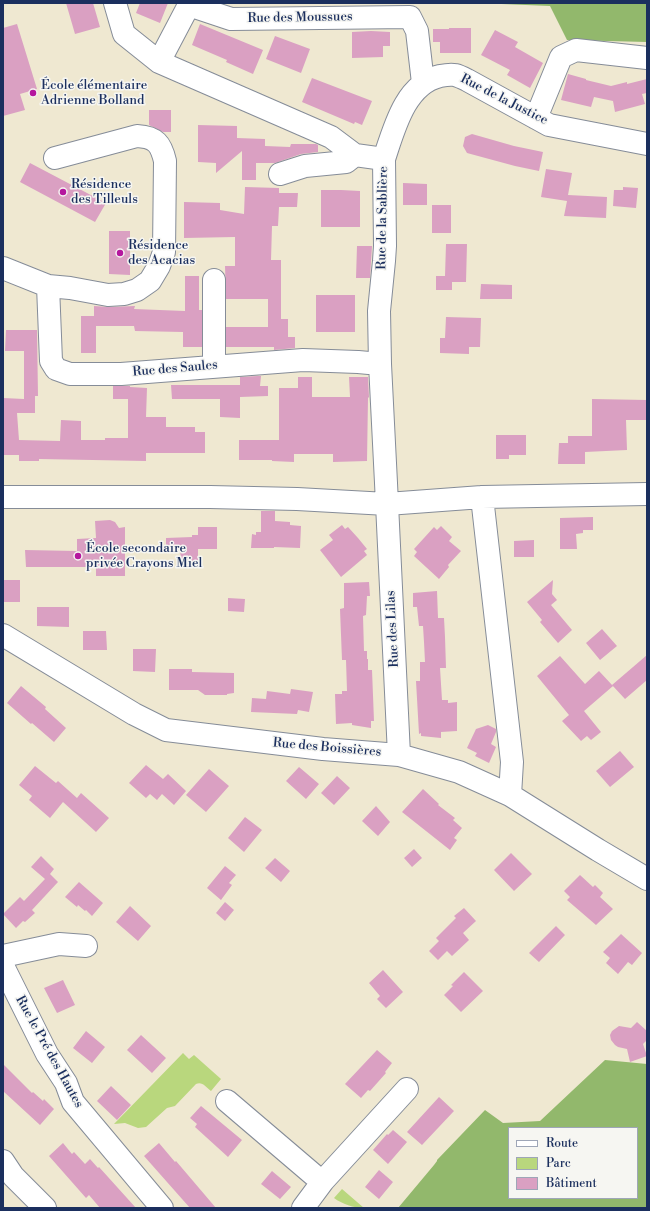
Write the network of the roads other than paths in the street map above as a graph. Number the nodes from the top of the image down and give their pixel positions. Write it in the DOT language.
graph roads {
  1 [pos="115,3"];
  2 [pos="647,58"];
  3 [pos="159,62"];
  4 [pos="423,83"];
  5 [pos="536,118"];
  6 [pos="647,144"];
  7 [pos="355,155"];
  8 [pos="55,158"];
  9 [pos="384,159"];
  10 [pos="280,174"];
  11 [pos="3,268"];
  12 [pos="214,280"];
  13 [pos="48,286"];
  14 [pos="380,364"];
  15 [pos="214,366"];
  16 [pos="647,494"];
  17 [pos="3,497"];
  18 [pos="482,497"];
  19 [pos="387,504"];
  20 [pos="3,635"];
  21 [pos="399,754"];
  22 [pos="510,795"];
  23 [pos="647,879"];
  24 [pos="86,946"];
  25 [pos="3,956"];
  26 [pos="3,966"];
  27 [pos="407,1089"];
  28 [pos="227,1101"];
  29 [pos="3,1161"];
  30 [pos="322,1182"];
  31 [pos="45,1208"];
  32 [pos="162,1208"];
  33 [pos="304,1208"];
  1 -- 3 [label="street"];
  2 -- 5 [label="street"];
  3 -- 4 [label="street, Rue des Moussues"];
  3 -- 7 [label="street"];
  4 -- 5 [label="street, Rue de la Justice"];
  4 -- 9 [label="street, Rue de la Justice"];
  5 -- 6 [label="street, Rue de la Justice"];
  7 -- 9 [label="street, Rue de la Sablière"];
  7 -- 10 [label="street"];
  8 -- 13 [label="street"];
  9 -- 14 [label="street, Rue de la Sablière"];
  11 -- 13 [label="street"];
  12 -- 15 [label="street"];
  13 -- 15 [label="street, Rue des Saules"];
  14 -- 15 [label="street, Rue des Saules"];
  14 -- 19 [label="street, Rue de la Sablière"];
  16 -- 18 [label="street"];
  17 -- 19 [label="street"];
  18 -- 19 [label="street"];
  18 -- 22 [label="street"];
  19 -- 21 [label="street, Rue des Lilas"];
  20 -- 21 [label="street, Rue des Boissières"];
  21 -- 22 [label="street, Rue des Boissières"];
  22 -- 23 [label="street, Rue des Boissières"];
  24 -- 25 [label="street"];
  26 -- 32 [label="street, Rue le Pré des Hautes"];
  27 -- 30 [label="street"];
  28 -- 30 [label="street"];
  29 -- 31 [label="street"];
  30 -- 33 [label="street"];
}
